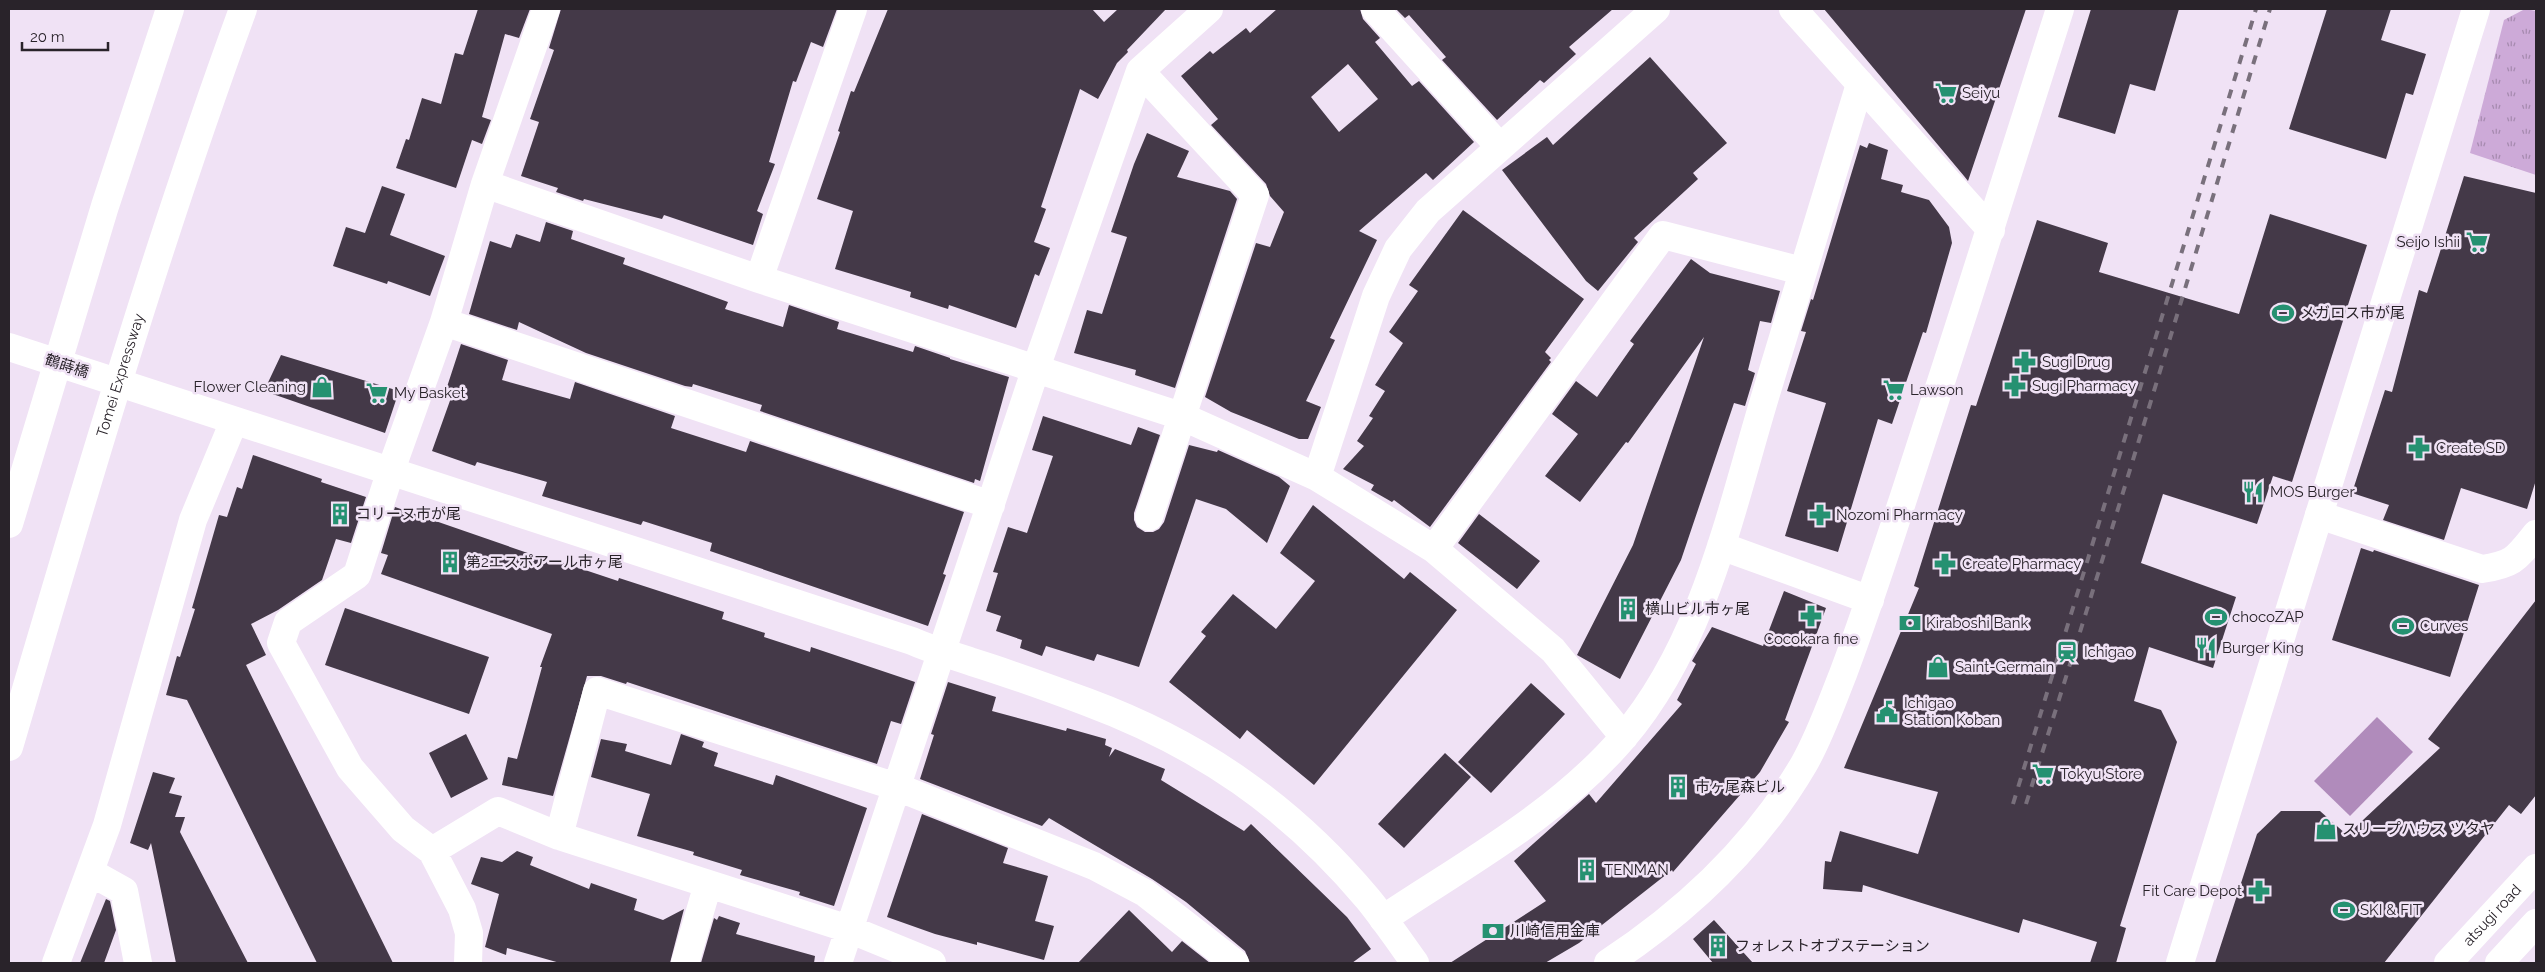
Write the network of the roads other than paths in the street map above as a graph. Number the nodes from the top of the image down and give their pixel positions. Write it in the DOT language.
graph roads {
  1 [pos="170,9"];
  2 [pos="243,9"];
  3 [pos="546,9"];
  4 [pos="853,9"];
  5 [pos="1209,9"];
  6 [pos="1375,9"];
  7 [pos="1656,9"];
  8 [pos="1793,9"];
  9 [pos="2060,9"];
  10 [pos="2476,9"];
  11 [pos="1140,71"];
  12 [pos="1860,84"];
  13 [pos="1499,146"];
  14 [pos="484,184"];
  15 [pos="1990,230"];
  16 [pos="1802,271"];
  17 [pos="759,279"];
  18 [pos="444,322"];
  19 [pos="9,347"];
  20 [pos="1036,368"];
  21 [pos="1181,416"];
  22 [pos="222,417"];
  23 [pos="391,470"];
  24 [pos="1317,477"];
  25 [pos="991,505"];
  26 [pos="2319,515"];
  27 [pos="1149,517"];
  28 [pos="9,524"];
  29 [pos="2536,534"];
  30 [pos="1721,546"];
  31 [pos="1434,549"];
  32 [pos="1870,600"];
  33 [pos="940,654"];
  34 [pos="1624,737"];
  35 [pos="9,747"];
  36 [pos="897,787"];
  37 [pos="559,836"];
  38 [pos="432,851"];
  39 [pos="2536,868"];
  40 [pos="90,872"];
  41 [pos="708,884"];
  42 [pos="1382,919"];
  43 [pos="2536,923"];
  44 [pos="849,930"];
  45 [pos="56,963"];
  46 [pos="138,963"];
  47 [pos="470,963"];
  48 [pos="684,963"];
  49 [pos="838,963"];
  50 [pos="932,963"];
  51 [pos="1235,963"];
  52 [pos="1415,963"];
  53 [pos="1608,963"];
  54 [pos="2180,963"];
  55 [pos="2448,963"];
  56 [pos="2499,963"];
  1 -- 28 [label="main road"];
  2 -- 35 [label="main road, Tomei Expressway"];
  3 -- 14 [label="main road"];
  4 -- 17 [label="main road"];
  5 -- 11 [label="main road"];
  6 -- 13 [label="main road"];
  7 -- 13 [label="main road"];
  8 -- 12 [label="main road"];
  9 -- 15 [label="main road"];
  10 -- 26 [label="main road"];
  11 -- 20 [label="main road"];
  11 -- 21 [label="main road"];
  12 -- 15 [label="main road"];
  12 -- 16 [label="main road"];
  13 -- 24 [label="main road"];
  14 -- 17 [label="main road"];
  14 -- 18 [label="main road"];
  15 -- 32 [label="main road"];
  16 -- 30 [label="main road"];
  16 -- 31 [label="main road"];
  17 -- 20 [label="main road"];
  18 -- 23 [label="main road"];
  18 -- 25 [label="main road"];
  19 -- 22 [label="main road, 鶴蒔橋"];
  20 -- 21 [label="main road"];
  20 -- 25 [label="main road"];
  21 -- 24 [label="main road"];
  21 -- 27 [label="main road"];
  22 -- 23 [label="main road, 鶴蒔橋"];
  22 -- 40 [label="main road"];
  23 -- 33 [label="main road, 鶴蒔橋"];
  23 -- 38 [label="main road"];
  24 -- 31 [label="main road"];
  25 -- 33 [label="main road"];
  26 -- 29 [label="main road"];
  26 -- 54 [label="main road"];
  30 -- 32 [label="main road"];
  30 -- 34 [label="main road"];
  31 -- 34 [label="main road"];
  32 -- 53 [label="main road"];
  33 -- 36 [label="main road"];
  33 -- 42 [label="main road, 鶴蒔橋"];
  34 -- 42 [label="main road"];
  36 -- 37 [label="main road"];
  36 -- 44 [label="main road"];
  36 -- 51 [label="main road"];
  37 -- 38 [label="main road"];
  37 -- 41 [label="main road"];
  38 -- 47 [label="main road"];
  39 -- 55 [label="main road, atsugi road"];
  40 -- 45 [label="main road"];
  40 -- 46 [label="main road"];
  41 -- 44 [label="main road"];
  41 -- 48 [label="main road"];
  42 -- 52 [label="main road, 鶴蒔橋"];
  43 -- 56 [label="main road"];
  44 -- 49 [label="main road"];
  44 -- 50 [label="main road"];
}
